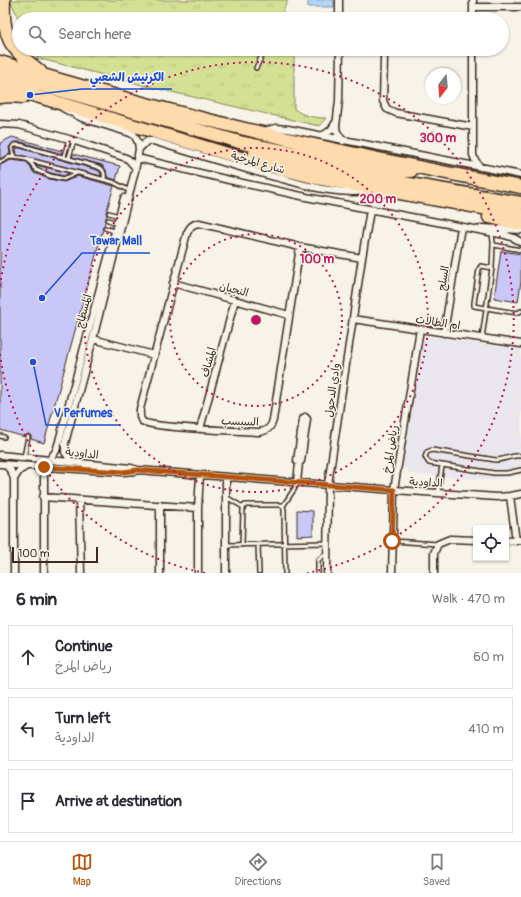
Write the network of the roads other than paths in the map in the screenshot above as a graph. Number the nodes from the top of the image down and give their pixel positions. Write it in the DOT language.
graph roads {
  1 [pos="4,0"];
  2 [pos="339,0"];
  3 [pos="473,0"];
  4 [pos="473,7"];
  5 [pos="521,7"];
  6 [pos="339,12"];
  7 [pos="473,12"];
  8 [pos="12,45"];
  9 [pos="22,56"];
  10 [pos="262,56"];
  11 [pos="340,56"];
  12 [pos="384,56"];
  13 [pos="473,56"];
  14 [pos="0,62"];
  15 [pos="256,68"];
  16 [pos="0,73"];
  17 [pos="49,77"];
  18 [pos="0,85"];
  19 [pos="0,97"];
  20 [pos="54,101"];
  21 [pos="336,122"];
  22 [pos="0,124"];
  23 [pos="473,126"];
  24 [pos="260,132"];
  25 [pos="322,136"];
  26 [pos="71,140"];
  27 [pos="343,141"];
  28 [pos="139,149"];
  29 [pos="218,151"];
  30 [pos="473,152"];
  31 [pos="64,156"];
  32 [pos="14,157"];
  33 [pos="69,158"];
  34 [pos="137,158"];
  35 [pos="29,160"];
  36 [pos="0,162"];
  37 [pos="466,164"];
  38 [pos="135,167"];
  39 [pos="480,167"];
  40 [pos="428,170"];
  41 [pos="77,172"];
  42 [pos="521,175"];
  43 [pos="104,179"];
  44 [pos="521,187"];
  45 [pos="377,190"];
  46 [pos="128,191"];
  47 [pos="450,203"];
  48 [pos="521,203"];
  49 [pos="370,210"];
  50 [pos="109,213"];
  51 [pos="521,215"];
  52 [pos="119,216"];
  53 [pos="108,220"];
  54 [pos="117,223"];
  55 [pos="521,224"];
  56 [pos="461,226"];
  57 [pos="105,228"];
  58 [pos="471,228"];
  59 [pos="521,230"];
  60 [pos="115,231"];
  61 [pos="492,233"];
  62 [pos="521,242"];
  63 [pos="493,244"];
  64 [pos="300,247"];
  65 [pos="521,250"];
  66 [pos="362,258"];
  67 [pos="492,268"];
  68 [pos="173,283"];
  69 [pos="235,300"];
  70 [pos="486,308"];
  71 [pos="521,311"];
  72 [pos="289,315"];
  73 [pos="353,319"];
  74 [pos="420,329"];
  75 [pos="444,333"];
  76 [pos="482,338"];
  77 [pos="93,339"];
  78 [pos="521,344"];
  79 [pos="154,355"];
  80 [pos="200,429"];
  81 [pos="28,437"];
  82 [pos="302,441"];
  83 [pos="64,447"];
  84 [pos="0,455"];
  85 [pos="521,456"];
  86 [pos="24,457"];
  87 [pos="49,460"];
  88 [pos="60,460"];
  89 [pos="72,462"];
  90 [pos="3,465"];
  91 [pos="27,466"];
  92 [pos="442,466"];
  93 [pos="44,467"];
  94 [pos="54,468"];
  95 [pos="138,470"];
  96 [pos="521,470"];
  97 [pos="200,475"];
  98 [pos="226,477"];
  99 [pos="14,479"];
  100 [pos="297,482"];
  101 [pos="328,484"];
  102 [pos="394,490"];
  103 [pos="438,492"];
  104 [pos="521,494"];
  105 [pos="510,496"];
  106 [pos="43,497"];
  107 [pos="226,497"];
  108 [pos="79,500"];
  109 [pos="160,505"];
  110 [pos="283,506"];
  111 [pos="243,507"];
  112 [pos="198,508"];
  113 [pos="473,540"];
  114 [pos="519,540"];
  115 [pos="392,541"];
  116 [pos="509,541"];
  117 [pos="328,543"];
  118 [pos="258,544"];
  119 [pos="285,544"];
  120 [pos="438,544"];
  121 [pos="226,545"];
  122 [pos="242,545"];
  123 [pos="328,554"];
  124 [pos="14,573"];
  125 [pos="44,573"];
  126 [pos="81,573"];
  127 [pos="160,573"];
  128 [pos="198,573"];
  129 [pos="226,573"];
  130 [pos="259,573"];
  131 [pos="285,573"];
  132 [pos="318,573"];
  133 [pos="328,573"];
  134 [pos="392,573"];
  135 [pos="434,573"];
  1 -- 8 [label="highway"];
  2 -- 6 [label="street"];
  3 -- 4 [label="street"];
  4 -- 5 [label="street"];
  4 -- 7 [label="street"];
  9 -- 17 [label="highway"];
  10 -- 15 [label="lane"];
  11 -- 21 [label="street"];
  12 -- 23 [label="street"];
  13 -- 23 [label="street"];
  14 -- 17 [label="highway"];
  16 -- 40 [label="highway"];
  17 -- 24 [label="highway"];
  18 -- 20 [label="highway, شارع المرخية"];
  19 -- 20 [label="highway"];
  20 -- 28 [label="street"];
  20 -- 29 [label="highway, شارع المرخية"];
  21 -- 25 [label="street"];
  21 -- 27 [label="street"];
  22 -- 26 [label="street"];
  23 -- 30 [label="street"];
  24 -- 25 [label="street"];
  24 -- 40 [label="highway"];
  25 -- 27 [label="street"];
  26 -- 31 [label="lane"];
  26 -- 33 [label="lane"];
  26 -- 38 [label="street"];
  27 -- 37 [label="street"];
  28 -- 34 [label="street, المسطاح"];
  28 -- 45 [label="street"];
  29 -- 45 [label="highway, شارع المرخية"];
  29 -- 48 [label="highway"];
  30 -- 37 [label="street"];
  30 -- 39 [label="street"];
  31 -- 32 [label="lane"];
  31 -- 33 [label="lane"];
  32 -- 35 [label="lane"];
  32 -- 36 [label="lane"];
  33 -- 43 [label="lane"];
  34 -- 38 [label="street, المسطاح"];
  34 -- 49 [label="street, شارع المرخية"];
  35 -- 41 [label="lane"];
  35 -- 41 [label="lane"];
  37 -- 39 [label="street"];
  38 -- 46 [label="street, المسطاح"];
  39 -- 42 [label="street"];
  40 -- 44 [label="highway"];
  41 -- 43 [label="lane"];
  43 -- 46 [label="lane"];
  45 -- 47 [label="highway, شارع المرخية"];
  46 -- 52 [label="street, المسطاح"];
  46 -- 77 [label="street, المسطاح"];
  47 -- 51 [label="highway, شارع المرخية"];
  47 -- 55 [label="highway"];
  49 -- 56 [label="street, شارع المرخية"];
  49 -- 66 [label="street, وادي الدحول"];
  50 -- 52 [label="lane"];
  52 -- 54 [label="street, المسطاح"];
  53 -- 54 [label="lane"];
  54 -- 60 [label="street, المسطاح"];
  56 -- 58 [label="street, شارع المرخية"];
  56 -- 75 [label="street, السلج"];
  57 -- 60 [label="lane"];
  58 -- 59 [label="street, شارع المرخية"];
  58 -- 61 [label="street, شارع المرخية"];
  60 -- 87 [label="street, المسطاح"];
  61 -- 62 [label="street, شارع المرخية"];
  61 -- 63 [label="lane"];
  63 -- 65 [label="lane"];
  63 -- 67 [label="lane"];
  64 -- 66 [label="street, السبسب"];
  64 -- 68 [label="street, السبسب"];
  64 -- 72 [label="street, السبسب"];
  66 -- 73 [label="street, وادي الدحول"];
  67 -- 70 [label="lane"];
  67 -- 70 [label="lane"];
  68 -- 69 [label="street, النجيان"];
  68 -- 79 [label="street, السبسب"];
  69 -- 72 [label="street, النجيان"];
  69 -- 80 [label="street, المشاف"];
  70 -- 71 [label="lane"];
  70 -- 76 [label="lane"];
  72 -- 80 [label="street, السبسب"];
  73 -- 74 [label="street, ام الطالات"];
  73 -- 101 [label="street, وادي الدحول"];
  74 -- 75 [label="street, ام الطالات"];
  74 -- 102 [label="street, رياض المرخ"];
  75 -- 76 [label="street, ام الطالات"];
  76 -- 78 [label="street, ام الطالات"];
  77 -- 79 [label="street"];
  77 -- 83 [label="street, المسطاح"];
  79 -- 80 [label="street, السبسب"];
  81 -- 86 [label="lane"];
  82 -- 100 [label="street"];
  83 -- 88 [label="street, المسطاح"];
  83 -- 89 [label="street"];
  84 -- 86 [label="street, الداودية"];
  85 -- 92 [label="lane"];
  86 -- 87 [label="street, الداودية"];
  87 -- 88 [label="street, الداودية"];
  88 -- 89 [label="street, الداودية"];
  88 -- 94 [label="street, المسطاح"];
  89 -- 95 [label="street, الداودية"];
  90 -- 91 [label="street, الداودية"];
  90 -- 99 [label="street"];
  91 -- 93 [label="street, الداودية"];
  91 -- 99 [label="street"];
  92 -- 96 [label="lane"];
  92 -- 103 [label="lane"];
  93 -- 94 [label="street, الداودية"];
  93 -- 106 [label="street"];
  94 -- 95 [label="street, الداودية"];
  95 -- 97 [label="street, الداودية"];
  97 -- 98 [label="street, الداودية"];
  97 -- 112 [label="street"];
  98 -- 100 [label="street, الداودية"];
  98 -- 107 [label="street"];
  99 -- 124 [label="street"];
  100 -- 101 [label="street, الداودية"];
  100 -- 110 [label="lane"];
  101 -- 102 [label="street, الداودية"];
  101 -- 117 [label="street, وادي الدحول"];
  102 -- 103 [label="street, الداودية"];
  102 -- 115 [label="street, رياض المرخ"];
  103 -- 105 [label="street, الداودية"];
  104 -- 105 [label="street, الداودية"];
  105 -- 114 [label="street"];
  106 -- 108 [label="street"];
  106 -- 125 [label="street"];
  107 -- 111 [label="lane"];
  107 -- 121 [label="street"];
  108 -- 109 [label="street"];
  108 -- 126 [label="street"];
  109 -- 112 [label="street"];
  109 -- 127 [label="street"];
  110 -- 111 [label="lane"];
  110 -- 119 [label="lane"];
  111 -- 122 [label="lane"];
  112 -- 128 [label="street"];
  113 -- 120 [label="street"];
  114 -- 116 [label="street"];
  115 -- 120 [label="lane"];
  115 -- 134 [label="street, رياض المرخ"];
  117 -- 119 [label="lane"];
  117 -- 123 [label="street, وادي الدحول"];
  118 -- 119 [label="lane"];
  118 -- 122 [label="lane"];
  118 -- 130 [label="lane"];
  119 -- 131 [label="lane"];
  120 -- 135 [label="street"];
  121 -- 122 [label="lane"];
  121 -- 129 [label="street"];
  123 -- 132 [label="lane"];
  123 -- 133 [label="street, وادي الدحول"];
}
